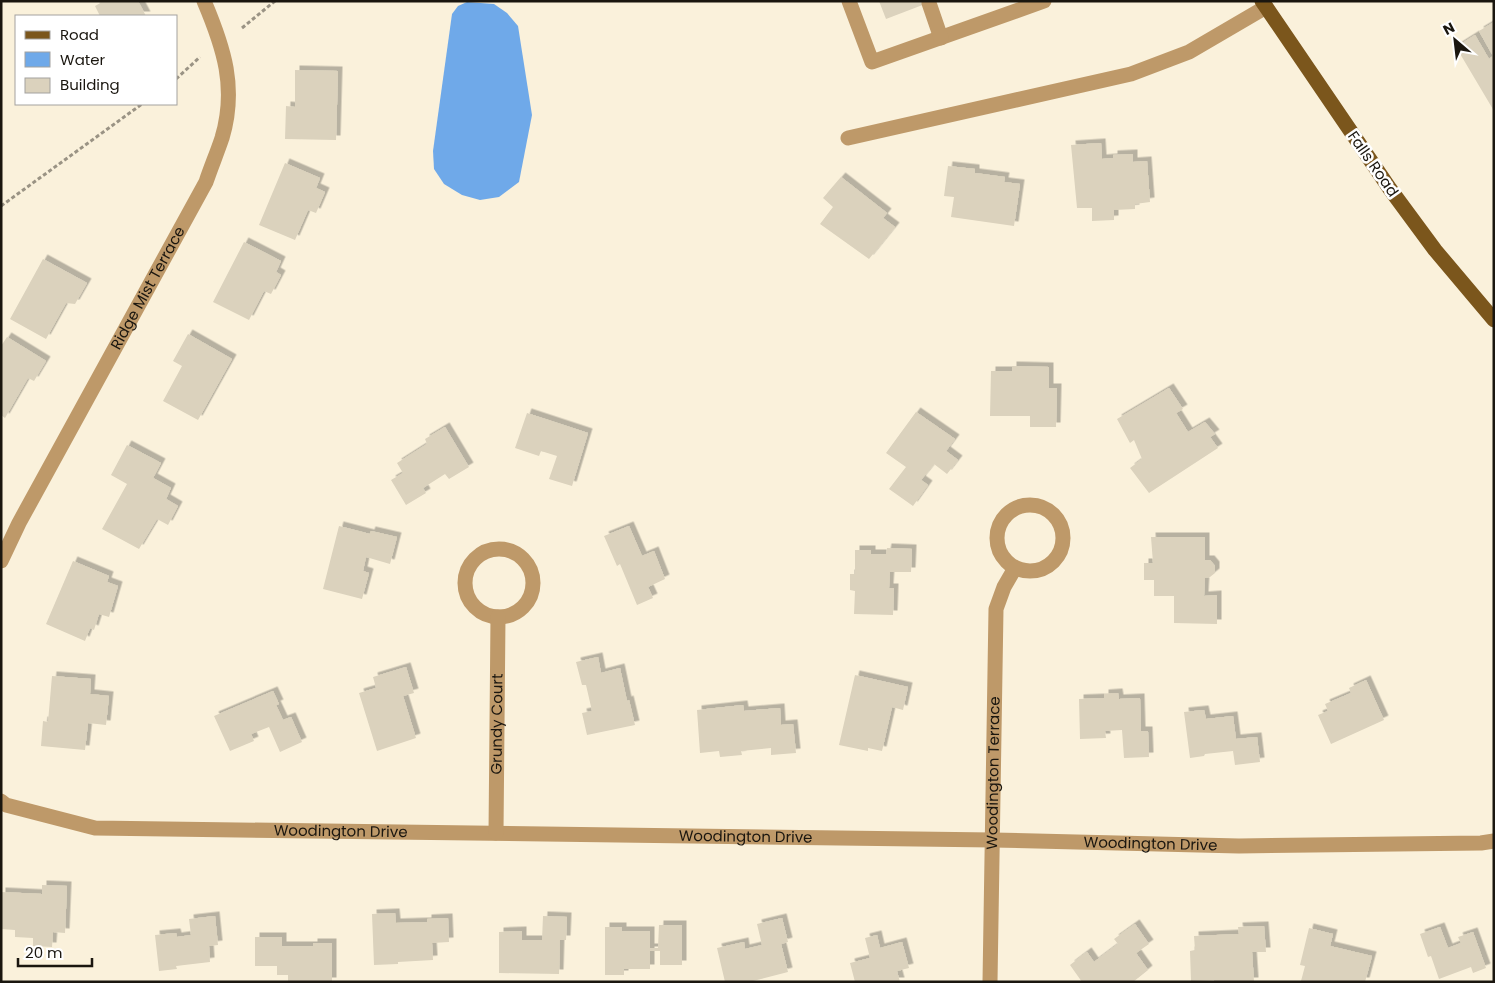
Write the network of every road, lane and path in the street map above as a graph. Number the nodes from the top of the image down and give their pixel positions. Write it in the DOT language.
graph roads {
  1 [pos="204,1"];
  2 [pos="275,1"];
  3 [pos="849,1"];
  4 [pos="1044,1"];
  5 [pos="929,3"];
  6 [pos="1264,4"];
  7 [pos="242,28"];
  8 [pos="941,38"];
  9 [pos="200,57"];
  10 [pos="178,77"];
  11 [pos="141,105"];
  12 [pos="848,138"];
  13 [pos="1,206"];
  14 [pos="1494,320"];
  15 [pos="1,560"];
  16 [pos="1015,568"];
  17 [pos="498,617"];
  18 [pos="1,801"];
  19 [pos="496,833"];
  20 [pos="993,840"];
  21 [pos="1494,841"];
  22 [pos="990,982"];
  1 -- 15 [label="street, Ridge Mist Terrace"];
  2 -- 7 [label="path"];
  3 -- 8 [label="street"];
  4 -- 8 [label="street"];
  5 -- 8 [label="street"];
  6 -- 12 [label="street"];
  6 -- 14 [label="main road, Falls Road"];
  9 -- 10 [label="path"];
  11 -- 13 [label="path"];
  16 -- 16 [label="street"];
  16 -- 20 [label="street, Woodington Terrace"];
  17 -- 17 [label="street"];
  17 -- 19 [label="street, Grundy Court"];
  18 -- 19 [label="street, Woodington Drive"];
  19 -- 20 [label="street, Woodington Drive"];
  20 -- 21 [label="street, Woodington Drive"];
  20 -- 22 [label="street, Woodington Terrace"];
}
